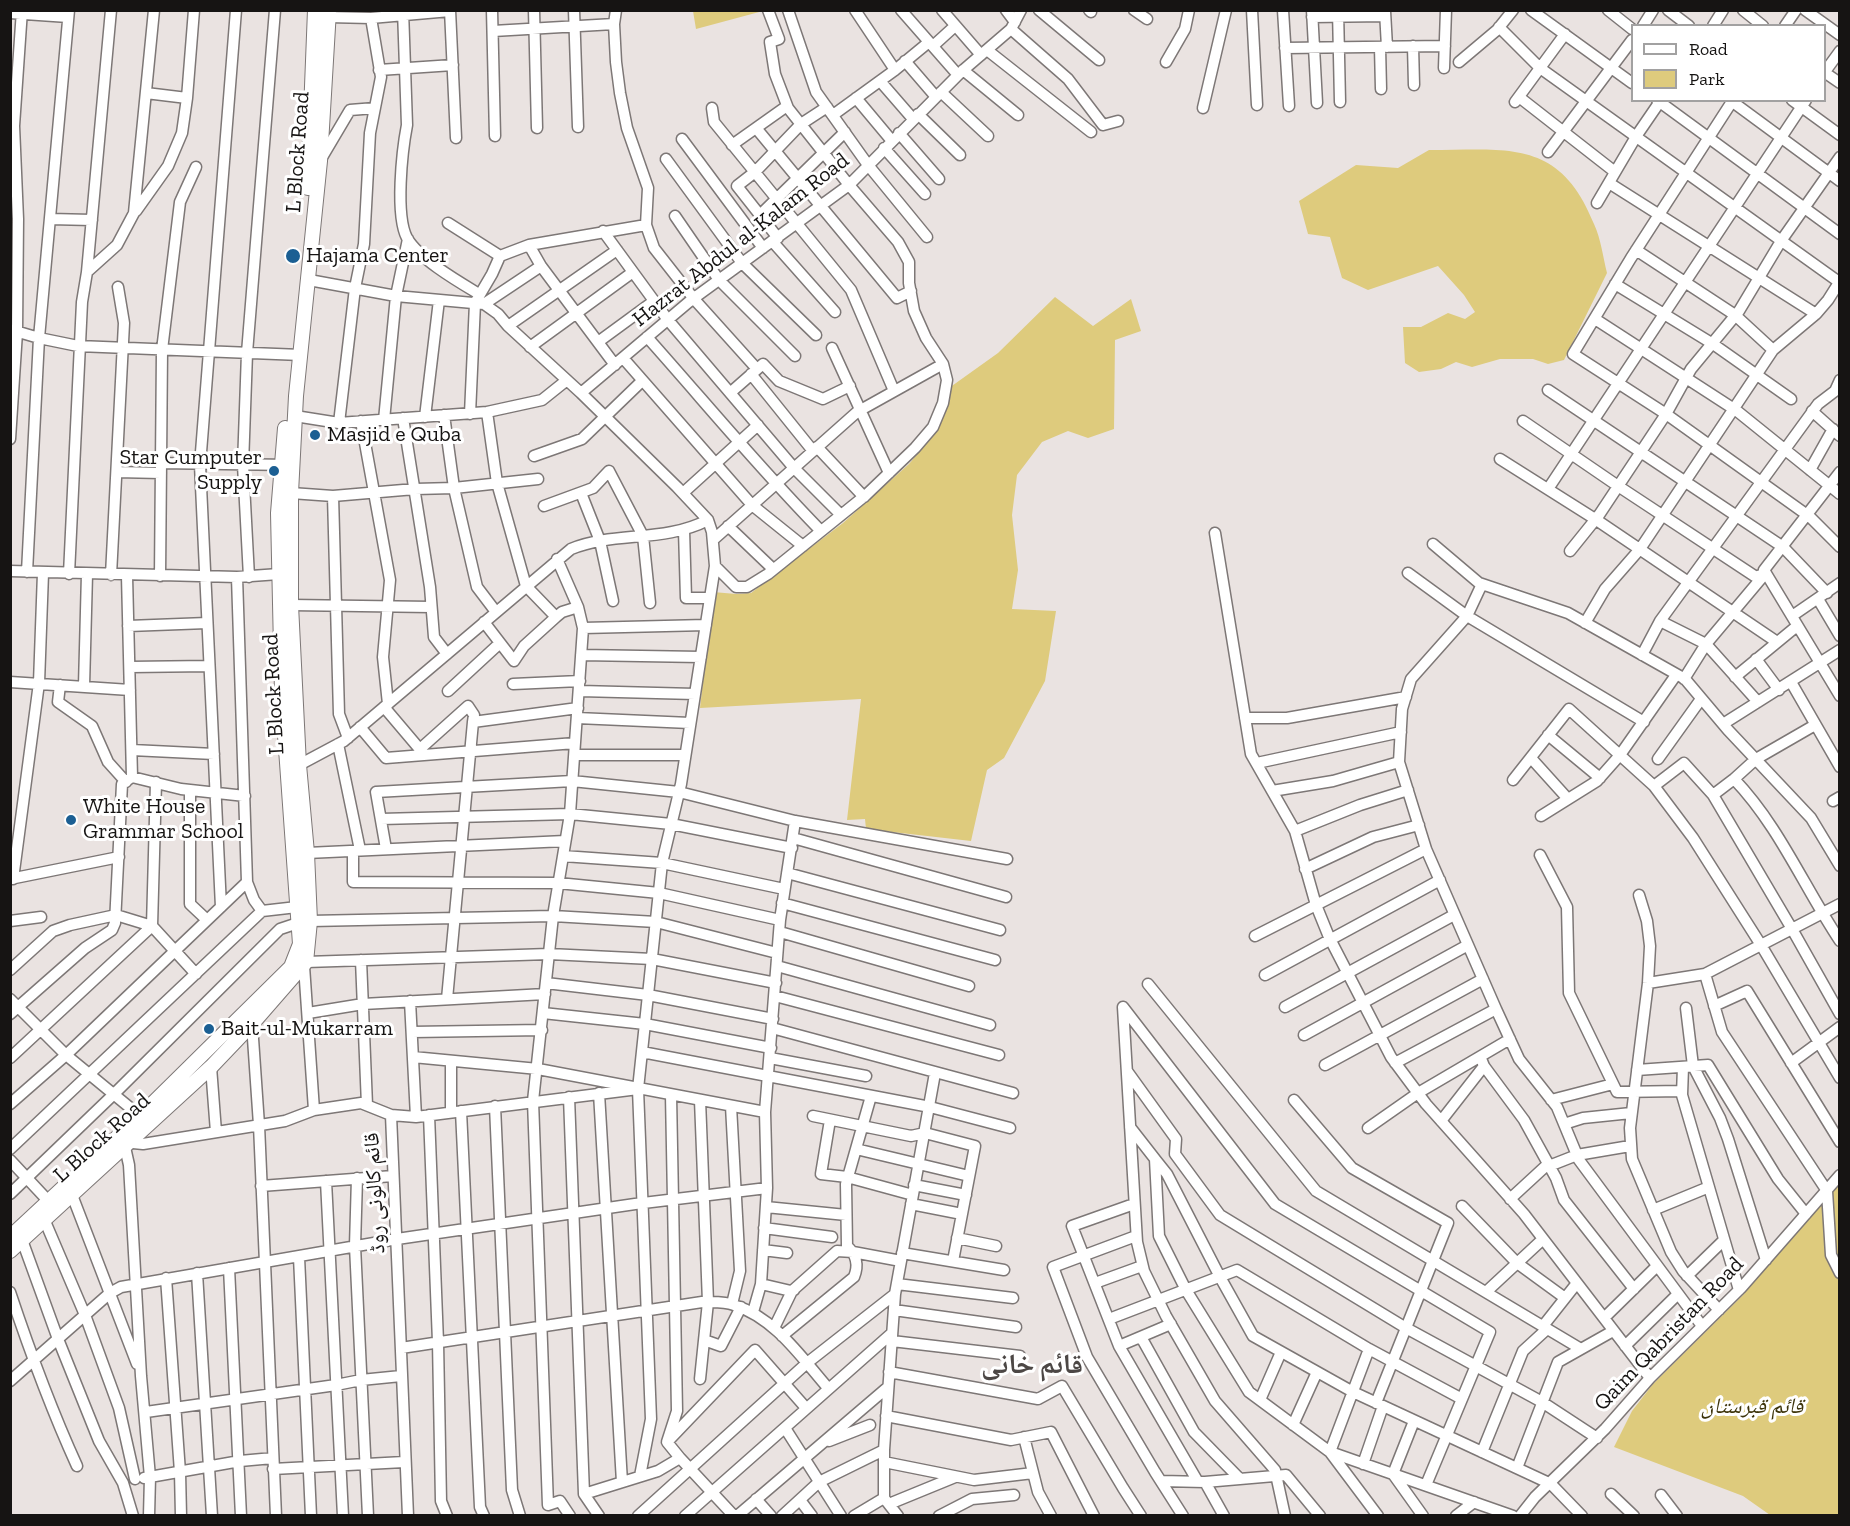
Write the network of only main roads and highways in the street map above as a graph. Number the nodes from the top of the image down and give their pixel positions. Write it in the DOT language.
graph roads {
  1 [pos="324,12"];
  2 [pos="296,355"];
  3 [pos="287,465"];
  4 [pos="304,922"];
  5 [pos="145,1120"];
  6 [pos="122,1144"];
  7 [pos="52,1205"];
  8 [pos="16,1239"];
  9 [pos="10,1251"];
  1 -- 2 [label="main road, L Block Road"];
  1 -- 2 [label="main road, L Block Road"];
  2 -- 3 [label="main road, L Block Road"];
  2 -- 3 [label="main road, L Block Road"];
  3 -- 4 [label="main road, L Block Road"];
  3 -- 4 [label="main road, L Block Road"];
  4 -- 5 [label="main road, L Block Road"];
  4 -- 5 [label="main road, L Block Road"];
  5 -- 6 [label="main road, L Block Road"];
  6 -- 7 [label="main road, L Block Road"];
  6 -- 7 [label="main road, L Block Road"];
  7 -- 8 [label="main road, L Block Road"];
  7 -- 8 [label="main road, L Block Road"];
  8 -- 9 [label="main road, L Block Road"];
}
